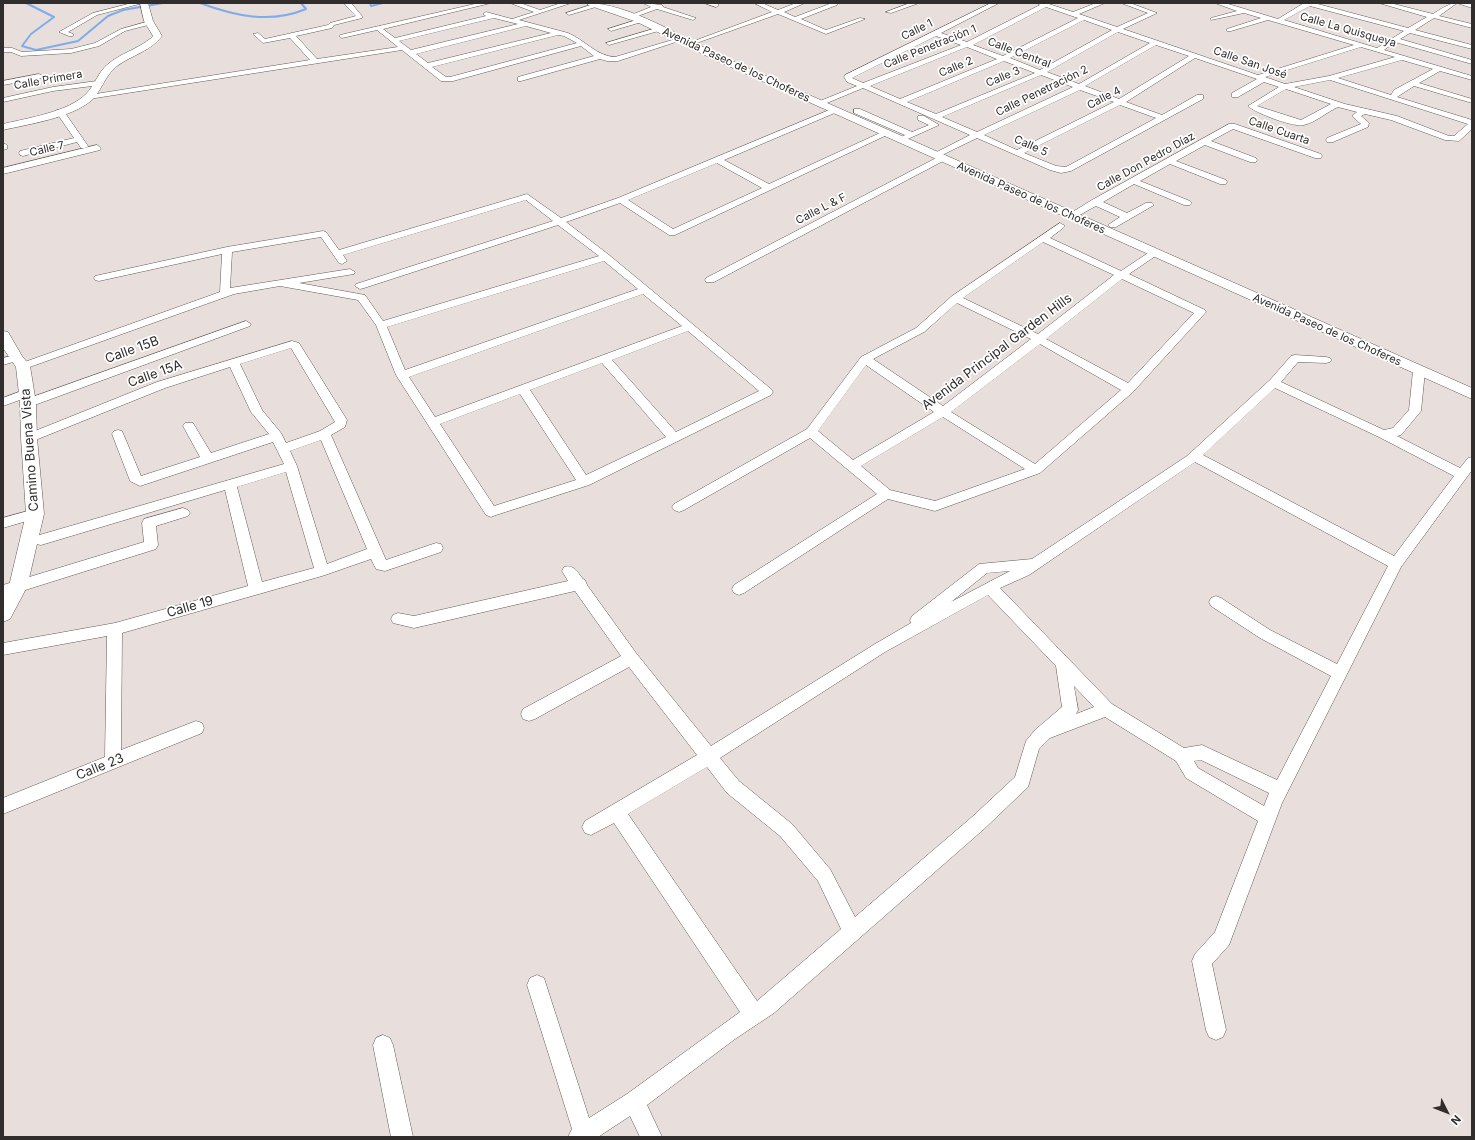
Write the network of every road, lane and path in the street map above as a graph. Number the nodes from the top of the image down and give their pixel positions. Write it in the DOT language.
graph roads {
  1 [pos="347,3"];
  2 [pos="488,3"];
  3 [pos="513,3"];
  4 [pos="568,3"];
  5 [pos="646,3"];
  6 [pos="669,3"];
  7 [pos="707,3"];
  8 [pos="757,3"];
  9 [pos="802,3"];
  10 [pos="913,3"];
  11 [pos="996,3"];
  12 [pos="1061,3"];
  13 [pos="1102,3"];
  14 [pos="1127,3"];
  15 [pos="1218,3"];
  16 [pos="1309,3"];
  17 [pos="1382,3"];
  18 [pos="1454,3"];
  19 [pos="1460,3"];
  20 [pos="594,4"];
  21 [pos="836,4"];
  22 [pos="143,5"];
  23 [pos="716,5"];
  24 [pos="1046,5"];
  25 [pos="1472,6"];
  26 [pos="464,8"];
  27 [pos="656,8"];
  28 [pos="1243,10"];
  29 [pos="541,12"];
  30 [pos="780,12"];
  31 [pos="888,12"];
  32 [pos="569,13"];
  33 [pos="1073,14"];
  34 [pos="495,16"];
  35 [pos="1434,16"];
  36 [pos="638,18"];
  37 [pos="693,18"];
  38 [pos="1083,18"];
  39 [pos="1268,18"];
  40 [pos="795,19"];
  41 [pos="1212,19"];
  42 [pos="514,20"];
  43 [pos="862,20"];
  44 [pos="1278,21"];
  45 [pos="150,23"];
  46 [pos="527,24"];
  47 [pos="1472,26"];
  48 [pos="330,27"];
  49 [pos="378,28"];
  50 [pos="611,29"];
  51 [pos="660,29"];
  52 [pos="1118,29"];
  53 [pos="1229,30"];
  54 [pos="1409,30"];
  55 [pos="558,32"];
  56 [pos="935,33"];
  57 [pos="256,34"];
  58 [pos="71,35"];
  59 [pos="291,35"];
  60 [pos="393,40"];
  61 [pos="1394,40"];
  62 [pos="684,42"];
  63 [pos="1156,42"];
  64 [pos="609,43"];
  65 [pos="581,44"];
  66 [pos="967,45"];
  67 [pos="1362,45"];
  68 [pos="1472,47"];
  69 [pos="402,48"];
  70 [pos="3,50"];
  71 [pos="1378,50"];
  72 [pos="409,53"];
  73 [pos="1194,55"];
  74 [pos="599,57"];
  75 [pos="1404,57"];
  76 [pos="1003,59"];
  77 [pos="315,61"];
  78 [pos="1472,62"];
  79 [pos="426,66"];
  80 [pos="1440,68"];
  81 [pos="1040,73"];
  82 [pos="39,76"];
  83 [pos="848,77"];
  84 [pos="1260,78"];
  85 [pos="1330,78"];
  86 [pos="1472,78"];
  87 [pos="521,79"];
  88 [pos="3,83"];
  89 [pos="97,83"];
  90 [pos="1413,83"];
  91 [pos="865,86"];
  92 [pos="1286,86"];
  93 [pos="1079,87"];
  94 [pos="1235,95"];
  95 [pos="89,97"];
  96 [pos="1200,97"];
  97 [pos="1392,98"];
  98 [pos="3,100"];
  99 [pos="1472,100"];
  100 [pos="882,101"];
  101 [pos="900,102"];
  102 [pos="1120,102"];
  103 [pos="819,103"];
  104 [pos="1337,104"];
  105 [pos="834,110"];
  106 [pos="857,111"];
  107 [pos="1364,111"];
  108 [pos="60,112"];
  109 [pos="936,117"];
  110 [pos="1163,118"];
  111 [pos="1472,124"];
  112 [pos="1232,126"];
  113 [pos="3,128"];
  114 [pos="886,134"];
  115 [pos="977,135"];
  116 [pos="906,138"];
  117 [pos="80,139"];
  118 [pos="1330,140"];
  119 [pos="1205,142"];
  120 [pos="97,148"];
  121 [pos="85,151"];
  122 [pos="1019,152"];
  123 [pos="23,153"];
  124 [pos="1318,156"];
  125 [pos="939,157"];
  126 [pos="718,160"];
  127 [pos="1253,160"];
  128 [pos="1170,161"];
  129 [pos="3,171"];
  130 [pos="1133,181"];
  131 [pos="1222,182"];
  132 [pos="769,188"];
  133 [pos="621,200"];
  134 [pos="1095,202"];
  135 [pos="1187,203"];
  136 [pos="1149,205"];
  137 [pos="1071,216"];
  138 [pos="1128,217"];
  139 [pos="559,222"];
  140 [pos="1113,225"];
  141 [pos="1060,226"];
  142 [pos="1043,238"];
  143 [pos="227,250"];
  144 [pos="1154,253"];
  145 [pos="337,254"];
  146 [pos="606,257"];
  147 [pos="350,272"];
  148 [pos="1121,275"];
  149 [pos="99,278"];
  150 [pos="710,280"];
  151 [pos="279,283"];
  152 [pos="644,290"];
  153 [pos="360,291"];
  154 [pos="225,294"];
  155 [pos="956,298"];
  156 [pos="246,324"];
  157 [pos="381,325"];
  158 [pos="689,327"];
  159 [pos="3,334"];
  160 [pos="1039,340"];
  161 [pos="605,359"];
  162 [pos="865,359"];
  163 [pos="1326,360"];
  164 [pos="14,362"];
  165 [pos="233,362"];
  166 [pos="1419,371"];
  167 [pos="402,375"];
  168 [pos="1274,383"];
  169 [pos="523,389"];
  170 [pos="1129,389"];
  171 [pos="1472,394"];
  172 [pos="28,398"];
  173 [pos="3,402"];
  174 [pos="943,412"];
  175 [pos="433,422"];
  176 [pos="189,426"];
  177 [pos="810,432"];
  178 [pos="118,434"];
  179 [pos="324,434"];
  180 [pos="1383,434"];
  181 [pos="276,436"];
  182 [pos="29,438"];
  183 [pos="674,438"];
  184 [pos="283,449"];
  185 [pos="1194,456"];
  186 [pos="208,459"];
  187 [pos="1472,461"];
  188 [pos="291,466"];
  189 [pos="852,466"];
  190 [pos="1036,470"];
  191 [pos="1462,474"];
  192 [pos="584,482"];
  193 [pos="230,485"];
  194 [pos="886,494"];
  195 [pos="679,507"];
  196 [pos="183,513"];
  197 [pos="35,514"];
  198 [pos="3,523"];
  199 [pos="41,540"];
  200 [pos="436,548"];
  201 [pos="374,552"];
  202 [pos="1035,564"];
  203 [pos="1396,564"];
  204 [pos="322,570"];
  205 [pos="570,572"];
  206 [pos="580,584"];
  207 [pos="990,587"];
  208 [pos="256,588"];
  209 [pos="10,589"];
  210 [pos="739,589"];
  211 [pos="1216,602"];
  212 [pos="3,614"];
  213 [pos="398,619"];
  214 [pos="115,629"];
  215 [pos="880,648"];
  216 [pos="3,649"];
  217 [pos="631,658"];
  218 [pos="1063,666"];
  219 [pos="1340,673"];
  220 [pos="1106,709"];
  221 [pos="529,714"];
  222 [pos="196,728"];
  223 [pos="1041,735"];
  224 [pos="710,756"];
  225 [pos="1182,756"];
  226 [pos="113,761"];
  227 [pos="1280,790"];
  228 [pos="3,806"];
  229 [pos="617,812"];
  230 [pos="1268,818"];
  231 [pos="591,827"];
  232 [pos="852,931"];
  233 [pos="538,985"];
  234 [pos="754,1015"];
  235 [pos="1216,1030"];
  236 [pos="383,1045"];
  237 [pos="634,1101"];
  238 [pos="581,1135"];
  239 [pos="402,1137"];
  240 [pos="650,1137"];
  1 -- 48 [label="street"];
  2 -- 26 [label="street"];
  3 -- 29 [label="street"];
  4 -- 29 [label="street"];
  5 -- 27 [label="street"];
  6 -- 27 [label="street"];
  7 -- 23 [label="street"];
  8 -- 30 [label="street"];
  9 -- 30 [label="street"];
  10 -- 31 [label="street"];
  11 -- 56 [label="street, Calle 1"];
  12 -- 24 [label="street, Calle Penetración 1"];
  13 -- 33 [label="street"];
  14 -- 52 [label="street, Calle 3"];
  15 -- 28 [label="street, Calle La Quisqueya"];
  16 -- 44 [label="street"];
  16 -- 54 [label="street"];
  17 -- 35 [label="street"];
  18 -- 35 [label="street"];
  19 -- 25 [label="street"];
  20 -- 32 [label="street"];
  20 -- 36 [label="street, Avenida Paseo de los Choferes"];
  21 -- 40 [label="street"];
  22 -- 45 [label="street"];
  22 -- 58 [label="street"];
  24 -- 33 [label="street, Calle San José"];
  24 -- 66 [label="street, Calle Penetración 1"];
  26 -- 34 [label="street"];
  26 -- 49 [label="street"];
  27 -- 36 [label="street"];
  27 -- 37 [label="street"];
  28 -- 39 [label="street, Calle La Quisqueya"];
  28 -- 41 [label="street"];
  29 -- 42 [label="street"];
  30 -- 40 [label="street"];
  30 -- 62 [label="street"];
  33 -- 38 [label="street, Calle San José"];
  34 -- 42 [label="street"];
  34 -- 60 [label="street"];
  35 -- 47 [label="street"];
  35 -- 54 [label="street"];
  36 -- 50 [label="street"];
  36 -- 51 [label="street, Avenida Paseo de los Choferes"];
  38 -- 52 [label="street, Calle San José"];
  38 -- 76 [label="street, Calle 2"];
  39 -- 44 [label="street, Calle La Quisqueya"];
  39 -- 53 [label="street"];
  40 -- 43 [label="street"];
  42 -- 46 [label="street"];
  44 -- 67 [label="street, Calle La Quisqueya"];
  45 -- 70 [label="street"];
  45 -- 89 [label="street"];
  46 -- 55 [label="street"];
  46 -- 72 [label="street"];
  48 -- 49 [label="street"];
  48 -- 59 [label="street"];
  49 -- 60 [label="street"];
  51 -- 62 [label="street, Avenida Paseo de los Choferes"];
  51 -- 64 [label="street"];
  52 -- 63 [label="street, Calle San José"];
  52 -- 81 [label="street, Calle 3"];
  54 -- 61 [label="street"];
  54 -- 68 [label="street"];
  55 -- 65 [label="street"];
  55 -- 79 [label="street"];
  56 -- 66 [label="street, Calle Central"];
  56 -- 83 [label="street, Calle 1"];
  57 -- 59 [label="street"];
  59 -- 77 [label="street"];
  60 -- 69 [label="street"];
  61 -- 71 [label="street"];
  61 -- 78 [label="street"];
  62 -- 74 [label="street"];
  62 -- 103 [label="street, Avenida Paseo de los Choferes"];
  63 -- 73 [label="street, Calle San José"];
  63 -- 93 [label="street, Calle Penetración 2"];
  65 -- 74 [label="street"];
  65 -- 79 [label="street"];
  66 -- 76 [label="street, Calle Central"];
  66 -- 91 [label="street, Calle Penetración 1"];
  67 -- 71 [label="street, Calle La Quisqueya"];
  67 -- 84 [label="street"];
  69 -- 72 [label="street"];
  69 -- 77 [label="street"];
  71 -- 75 [label="street, Calle La Quisqueya"];
  72 -- 79 [label="street"];
  73 -- 84 [label="street, Calle San José"];
  73 -- 102 [label="street, Calle 4"];
  74 -- 87 [label="street"];
  75 -- 80 [label="street, Calle La Quisqueya"];
  75 -- 85 [label="street"];
  76 -- 81 [label="street, Calle Central"];
  76 -- 101 [label="street, Calle 2"];
  77 -- 95 [label="street"];
  80 -- 86 [label="street, Calle La Quisqueya"];
  80 -- 90 [label="street"];
  81 -- 93 [label="street, Calle Central"];
  81 -- 109 [label="street, Calle 3"];
  82 -- 88 [label="street"];
  83 -- 91 [label="street, Calle 5"];
  84 -- 92 [label="street, Calle San José"];
  84 -- 94 [label="street"];
  85 -- 92 [label="street"];
  85 -- 97 [label="street"];
  89 -- 95 [label="street"];
  89 -- 98 [label="street, Calle Primera"];
  90 -- 97 [label="street"];
  90 -- 99 [label="street"];
  91 -- 101 [label="street, Calle 5"];
  91 -- 103 [label="street, Calle Penetración 1"];
  92 -- 104 [label="street, Calle San José"];
  92 -- 104 [label="street"];
  93 -- 102 [label="street, Calle Central"];
  93 -- 115 [label="street, Calle Penetración 2"];
  95 -- 108 [label="street"];
  96 -- 110 [label="street, Calle 5"];
  97 -- 111 [label="street"];
  100 -- 116 [label="street"];
  101 -- 109 [label="street, Calle 5"];
  102 -- 110 [label="street, Calle Central"];
  102 -- 122 [label="street, Calle 4"];
  103 -- 105 [label="street, Avenida Paseo de los Choferes"];
  104 -- 107 [label="street, Calle San José"];
  105 -- 114 [label="street, Avenida Paseo de los Choferes"];
  105 -- 126 [label="street"];
  106 -- 116 [label="street"];
  107 -- 111 [label="street, Calle San José"];
  107 -- 118 [label="street"];
  108 -- 113 [label="street"];
  108 -- 117 [label="street"];
  109 -- 115 [label="street, Calle 5"];
  110 -- 122 [label="street, Calle 5"];
  112 -- 119 [label="street, Calle Don Pedro Díaz"];
  112 -- 124 [label="street, Calle Cuarta"];
  114 -- 116 [label="street, Avenida Paseo de los Choferes"];
  114 -- 132 [label="street"];
  115 -- 122 [label="street, Calle 5"];
  115 -- 125 [label="street, Calle Penetración 2"];
  116 -- 125 [label="street, Avenida Paseo de los Choferes"];
  117 -- 121 [label="street"];
  117 -- 123 [label="street"];
  119 -- 127 [label="street"];
  119 -- 128 [label="street, Calle Don Pedro Díaz"];
  120 -- 121 [label="street, Calle 7"];
  121 -- 129 [label="street, Calle 7"];
  125 -- 137 [label="street, Avenida Paseo de los Choferes"];
  125 -- 150 [label="street, Calle L & F"];
  126 -- 132 [label="street"];
  126 -- 133 [label="street"];
  128 -- 130 [label="street, Calle Don Pedro Díaz"];
  128 -- 131 [label="street"];
  130 -- 134 [label="street, Calle Don Pedro Díaz"];
  130 -- 135 [label="street"];
  132 -- 133 [label="street"];
  133 -- 139 [label="street"];
  134 -- 137 [label="street, Calle Don Pedro Díaz"];
  134 -- 138 [label="street"];
  136 -- 138 [label="street"];
  137 -- 144 [label="street, Avenida Paseo de los Choferes"];
  138 -- 140 [label="street"];
  139 -- 145 [label="street"];
  139 -- 146 [label="street"];
  139 -- 153 [label="street"];
  141 -- 142 [label="street"];
  142 -- 148 [label="street"];
  142 -- 155 [label="street"];
  143 -- 145 [label="street"];
  143 -- 149 [label="street"];
  143 -- 154 [label="street"];
  144 -- 148 [label="street, Avenida Principal Garden Hills"];
  144 -- 166 [label="street, Avenida Paseo de los Choferes"];
  145 -- 147 [label="street"];
  146 -- 152 [label="street"];
  146 -- 157 [label="street"];
  147 -- 151 [label="street"];
  147 -- 153 [label="street"];
  148 -- 160 [label="street, Avenida Principal Garden Hills"];
  148 -- 170 [label="street"];
  151 -- 153 [label="street"];
  151 -- 154 [label="street"];
  152 -- 158 [label="street"];
  152 -- 167 [label="street"];
  153 -- 157 [label="street"];
  154 -- 164 [label="street"];
  155 -- 160 [label="street"];
  155 -- 162 [label="street"];
  156 -- 172 [label="street, Calle 15B"];
  157 -- 167 [label="street"];
  158 -- 161 [label="street"];
  158 -- 183 [label="street"];
  159 -- 164 [label="street, Camino Buena Vista"];
  160 -- 170 [label="street"];
  160 -- 174 [label="street, Avenida Principal Garden Hills"];
  161 -- 169 [label="street"];
  161 -- 183 [label="street"];
  162 -- 174 [label="street"];
  162 -- 177 [label="street"];
  163 -- 168 [label="street"];
  164 -- 172 [label="street, Camino Buena Vista"];
  165 -- 179 [label="street, Calle 15A"];
  165 -- 181 [label="street"];
  165 -- 182 [label="street, Calle 15A"];
  166 -- 171 [label="street, Avenida Paseo de los Choferes"];
  166 -- 180 [label="street"];
  167 -- 175 [label="street"];
  168 -- 180 [label="street"];
  168 -- 185 [label="street"];
  169 -- 175 [label="street"];
  169 -- 192 [label="street"];
  170 -- 190 [label="street"];
  172 -- 173 [label="street, Calle 15B"];
  172 -- 182 [label="street, Camino Buena Vista"];
  174 -- 189 [label="street, Avenida Principal Garden Hills"];
  174 -- 190 [label="street"];
  175 -- 192 [label="street"];
  176 -- 186 [label="street"];
  177 -- 189 [label="street"];
  177 -- 195 [label="street"];
  178 -- 186 [label="street"];
  179 -- 184 [label="street"];
  179 -- 201 [label="street"];
  180 -- 191 [label="street"];
  181 -- 184 [label="street"];
  181 -- 186 [label="street"];
  182 -- 197 [label="street, Camino Buena Vista"];
  183 -- 192 [label="street"];
  184 -- 188 [label="street"];
  185 -- 202 [label="street"];
  185 -- 203 [label="street"];
  187 -- 191 [label="street"];
  188 -- 193 [label="street"];
  188 -- 204 [label="street"];
  189 -- 194 [label="street"];
  190 -- 194 [label="street"];
  191 -- 203 [label="street"];
  193 -- 199 [label="street"];
  193 -- 208 [label="street"];
  194 -- 210 [label="street"];
  196 -- 209 [label="street"];
  197 -- 198 [label="street"];
  197 -- 209 [label="street, Camino Buena Vista"];
  200 -- 201 [label="street"];
  201 -- 204 [label="street, Calle 19"];
  202 -- 207 [label="street"];
  202 -- 215 [label="street"];
  203 -- 219 [label="street"];
  204 -- 208 [label="street, Calle 19"];
  205 -- 206 [label="street"];
  206 -- 213 [label="street"];
  206 -- 217 [label="street"];
  207 -- 215 [label="street"];
  207 -- 218 [label="street"];
  208 -- 214 [label="street, Calle 19"];
  209 -- 212 [label="street, Camino Buena Vista"];
  211 -- 219 [label="street"];
  214 -- 216 [label="street, Calle 19"];
  214 -- 226 [label="street"];
  215 -- 224 [label="street"];
  217 -- 221 [label="street"];
  217 -- 224 [label="street"];
  218 -- 220 [label="street"];
  218 -- 223 [label="street"];
  219 -- 227 [label="street"];
  220 -- 223 [label="street"];
  220 -- 225 [label="street"];
  222 -- 226 [label="street, Calle 23"];
  223 -- 232 [label="street"];
  224 -- 229 [label="street"];
  224 -- 232 [label="street"];
  225 -- 227 [label="street"];
  225 -- 230 [label="street"];
  226 -- 228 [label="street, Calle 23"];
  227 -- 230 [label="street"];
  229 -- 231 [label="street"];
  229 -- 234 [label="street"];
  230 -- 235 [label="street"];
  232 -- 234 [label="street"];
  233 -- 238 [label="street"];
  234 -- 237 [label="street"];
  236 -- 239 [label="street"];
  237 -- 238 [label="street"];
  237 -- 240 [label="street"];
}
